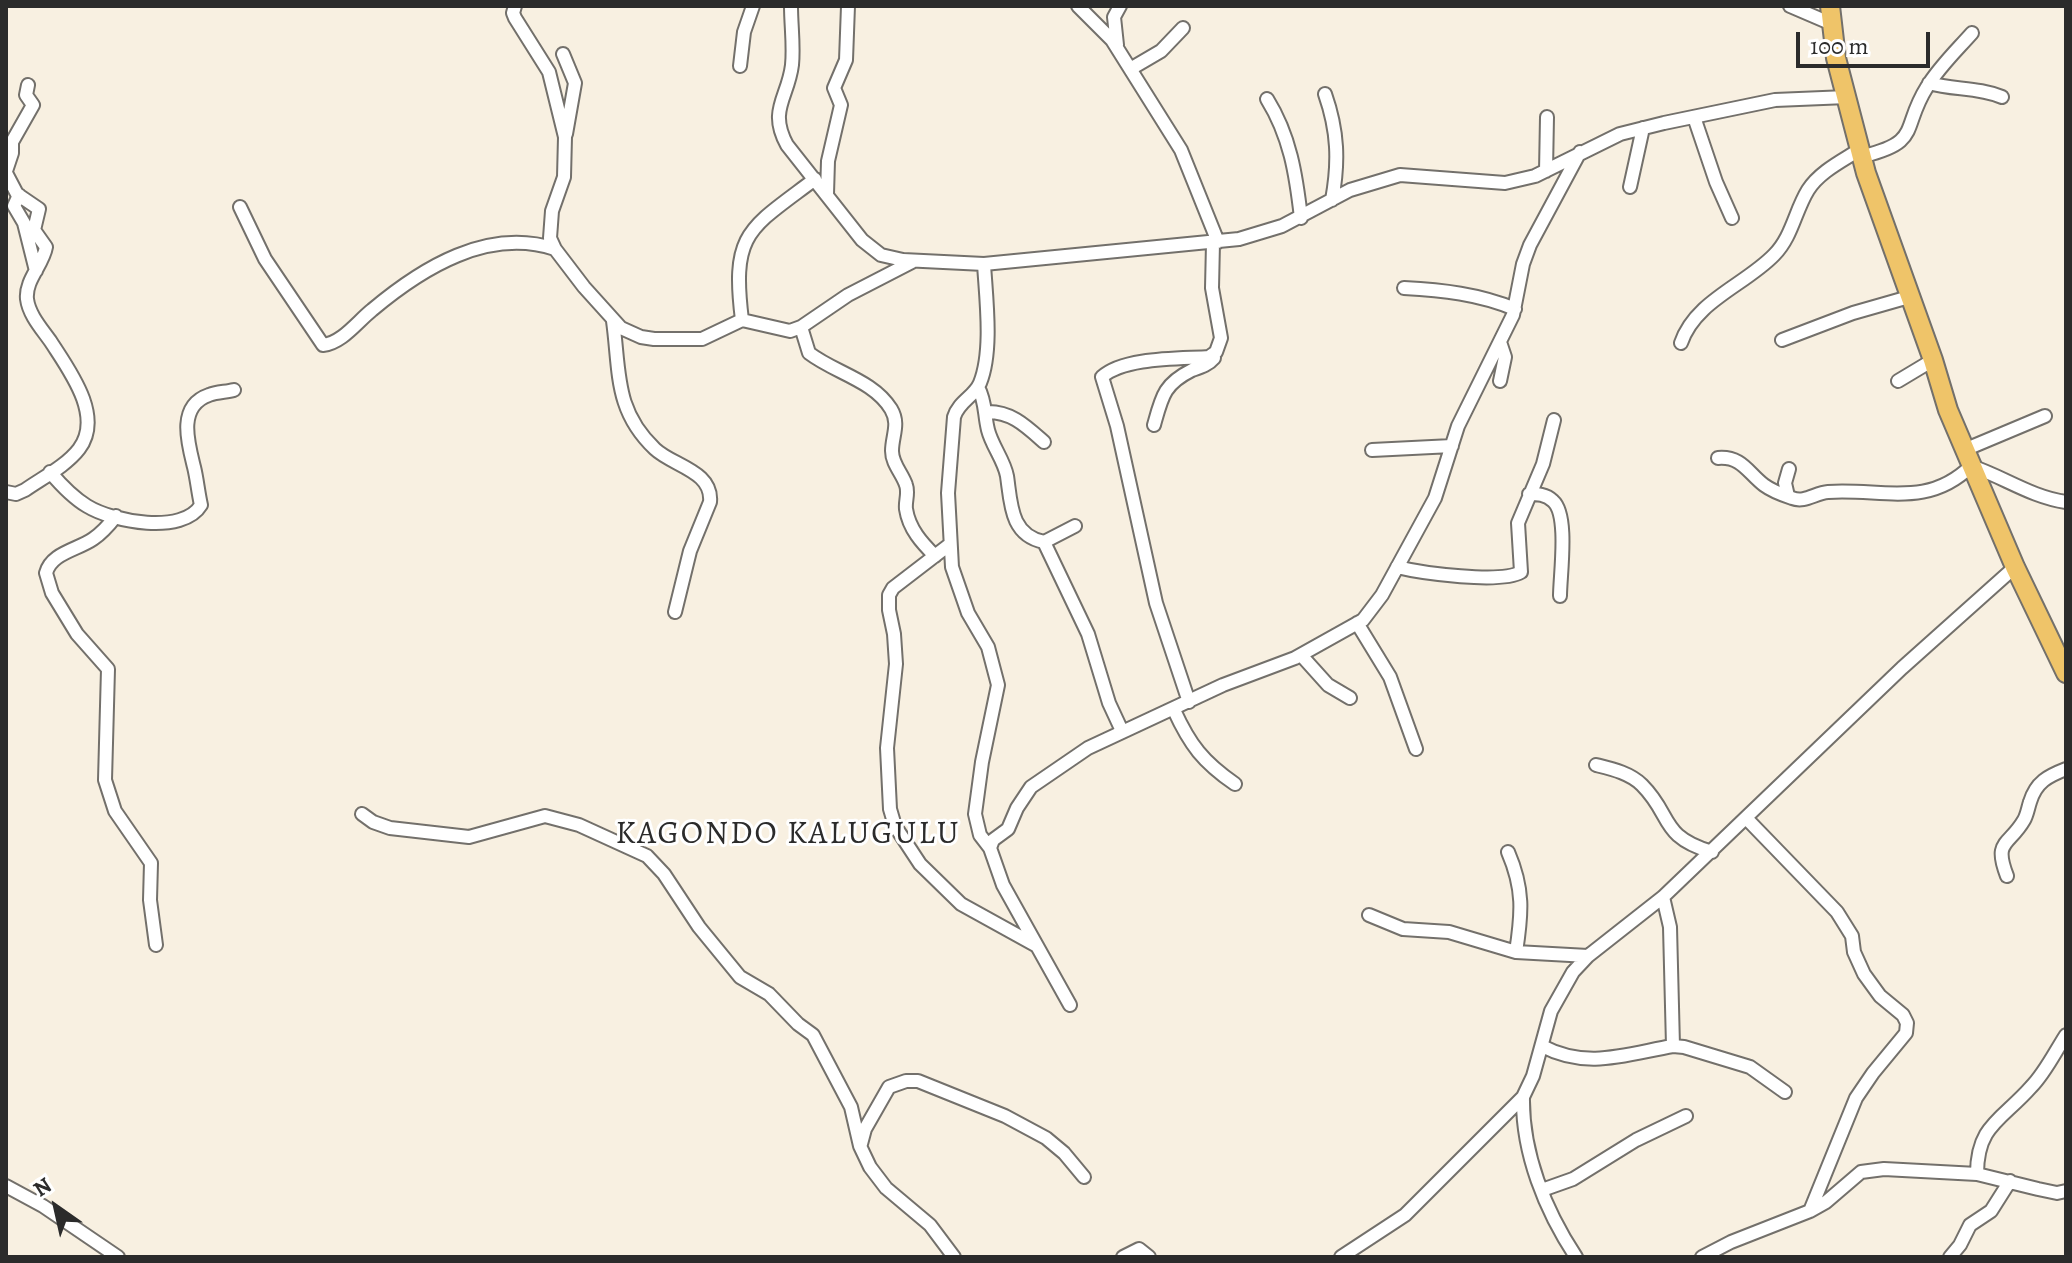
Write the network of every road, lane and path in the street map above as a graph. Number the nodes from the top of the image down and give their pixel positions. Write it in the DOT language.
graph roads {
  1 [pos="515,6"];
  2 [pos="753,6"];
  3 [pos="791,6"];
  4 [pos="848,6"];
  5 [pos="1078,6"];
  6 [pos="1120,6"];
  7 [pos="1790,6"];
  8 [pos="1831,15"];
  9 [pos="1183,28"];
  10 [pos="1972,33"];
  11 [pos="1117,48"];
  12 [pos="563,54"];
  13 [pos="740,66"];
  14 [pos="1132,68"];
  15 [pos="1929,83"];
  16 [pos="28,85"];
  17 [pos="1325,94"];
  18 [pos="1847,97"];
  19 [pos="2002,97"];
  20 [pos="1267,99"];
  21 [pos="1547,117"];
  22 [pos="1694,117"];
  23 [pos="1643,128"];
  24 [pos="565,137"];
  25 [pos="1580,152"];
  26 [pos="1862,152"];
  27 [pos="1546,171"];
  28 [pos="6,172"];
  29 [pos="815,179"];
  30 [pos="1630,187"];
  31 [pos="827,194"];
  32 [pos="19,195"];
  33 [pos="1332,200"];
  34 [pos="240,207"];
  35 [pos="1301,218"];
  36 [pos="1732,218"];
  37 [pos="1216,243"];
  38 [pos="555,249"];
  39 [pos="913,261"];
  40 [pos="984,264"];
  41 [pos="36,271"];
  42 [pos="1404,288"];
  43 [pos="1909,297"];
  44 [pos="1515,309"];
  45 [pos="742,320"];
  46 [pos="613,321"];
  47 [pos="801,327"];
  48 [pos="1782,340"];
  49 [pos="1500,342"];
  50 [pos="1681,343"];
  51 [pos="1216,352"];
  52 [pos="1933,360"];
  53 [pos="1500,381"];
  54 [pos="1898,381"];
  55 [pos="978,387"];
  56 [pos="234,390"];
  57 [pos="986,412"];
  58 [pos="2045,416"];
  59 [pos="1554,420"];
  60 [pos="1154,425"];
  61 [pos="1044,442"];
  62 [pos="1452,446"];
  63 [pos="1372,450"];
  64 [pos="1718,458"];
  65 [pos="1967,458"];
  66 [pos="1789,469"];
  67 [pos="50,472"];
  68 [pos="6,492"];
  69 [pos="1529,494"];
  70 [pos="1788,496"];
  71 [pos="2066,502"];
  72 [pos="116,516"];
  73 [pos="1075,526"];
  74 [pos="1044,542"];
  75 [pos="949,545"];
  76 [pos="935,556"];
  77 [pos="1397,567"];
  78 [pos="2015,567"];
  79 [pos="1560,596"];
  80 [pos="675,612"];
  81 [pos="1357,623"];
  82 [pos="1301,655"];
  83 [pos="2066,673"];
  84 [pos="1350,698"];
  85 [pos="1189,702"];
  86 [pos="1174,710"];
  87 [pos="1122,731"];
  88 [pos="1416,749"];
  89 [pos="1596,765"];
  90 [pos="2066,769"];
  91 [pos="1235,784"];
  92 [pos="362,814"];
  93 [pos="1747,819"];
  94 [pos="990,848"];
  95 [pos="1508,852"];
  96 [pos="1712,852"];
  97 [pos="2007,876"];
  98 [pos="1663,897"];
  99 [pos="1369,915"];
  100 [pos="156,945"];
  101 [pos="1041,949"];
  102 [pos="1516,952"];
  103 [pos="1588,956"];
  104 [pos="1070,1005"];
  105 [pos="2066,1035"];
  106 [pos="1542,1046"];
  107 [pos="1673,1046"];
  108 [pos="1785,1092"];
  109 [pos="1523,1097"];
  110 [pos="1686,1116"];
  111 [pos="860,1146"];
  112 [pos="1977,1174"];
  113 [pos="1084,1177"];
  114 [pos="2010,1181"];
  115 [pos="6,1186"];
  116 [pos="1542,1190"];
  117 [pos="2066,1191"];
  118 [pos="1810,1211"];
  119 [pos="118,1257"];
  120 [pos="954,1257"];
  121 [pos="1123,1257"];
  122 [pos="1149,1257"];
  123 [pos="1341,1257"];
  124 [pos="1576,1257"];
  125 [pos="1702,1257"];
  126 [pos="1950,1257"];
  1 -- 24 [label="street"];
  2 -- 13 [label="street"];
  3 -- 29 [label="street"];
  4 -- 31 [label="street"];
  5 -- 11 [label="street"];
  6 -- 11 [label="street"];
  7 -- 8 [label="street"];
  8 -- 18 [label="highway"];
  9 -- 14 [label="street"];
  10 -- 15 [label="street"];
  11 -- 14 [label="street"];
  12 -- 24 [label="street"];
  14 -- 37 [label="street"];
  15 -- 19 [label="street"];
  15 -- 26 [label="street"];
  16 -- 28 [label="street"];
  17 -- 33 [label="street"];
  18 -- 22 [label="street"];
  18 -- 26 [label="highway"];
  20 -- 35 [label="street"];
  21 -- 27 [label="street"];
  22 -- 23 [label="street"];
  22 -- 36 [label="street"];
  23 -- 25 [label="street"];
  23 -- 30 [label="street"];
  24 -- 38 [label="street"];
  25 -- 27 [label="street"];
  25 -- 44 [label="street"];
  26 -- 43 [label="highway"];
  26 -- 50 [label="street"];
  27 -- 33 [label="street"];
  28 -- 32 [label="street"];
  29 -- 31 [label="street"];
  29 -- 45 [label="street"];
  31 -- 39 [label="street"];
  32 -- 41 [label="street"];
  32 -- 41 [label="street"];
  33 -- 35 [label="street"];
  34 -- 38 [label="street"];
  35 -- 37 [label="street"];
  37 -- 40 [label="street"];
  37 -- 51 [label="street"];
  38 -- 46 [label="street"];
  39 -- 40 [label="street"];
  39 -- 47 [label="street"];
  40 -- 55 [label="street"];
  41 -- 67 [label="street"];
  42 -- 44 [label="street"];
  43 -- 48 [label="street"];
  43 -- 52 [label="highway"];
  44 -- 49 [label="street"];
  45 -- 46 [label="street"];
  45 -- 47 [label="street"];
  46 -- 80 [label="street"];
  47 -- 76 [label="street"];
  49 -- 53 [label="street"];
  49 -- 62 [label="street"];
  51 -- 60 [label="street"];
  51 -- 85 [label="street"];
  52 -- 54 [label="street"];
  52 -- 65 [label="highway"];
  55 -- 57 [label="street"];
  55 -- 75 [label="street"];
  56 -- 72 [label="street"];
  57 -- 61 [label="street"];
  57 -- 74 [label="street"];
  58 -- 65 [label="street"];
  59 -- 69 [label="street"];
  62 -- 63 [label="street"];
  62 -- 77 [label="street"];
  64 -- 70 [label="street"];
  65 -- 70 [label="street"];
  65 -- 71 [label="street"];
  65 -- 78 [label="highway"];
  66 -- 70 [label="street"];
  67 -- 68 [label="street"];
  67 -- 72 [label="street"];
  69 -- 77 [label="street"];
  69 -- 79 [label="street"];
  72 -- 100 [label="street"];
  73 -- 74 [label="street"];
  74 -- 87 [label="street"];
  75 -- 76 [label="street"];
  75 -- 94 [label="street"];
  76 -- 101 [label="street"];
  77 -- 81 [label="street"];
  78 -- 83 [label="highway"];
  78 -- 93 [label="street"];
  81 -- 82 [label="street"];
  81 -- 88 [label="street"];
  82 -- 84 [label="street"];
  82 -- 85 [label="street"];
  85 -- 86 [label="street"];
  86 -- 87 [label="street"];
  86 -- 91 [label="street"];
  87 -- 94 [label="street"];
  89 -- 96 [label="street"];
  90 -- 97 [label="street"];
  92 -- 111 [label="street"];
  93 -- 96 [label="street"];
  93 -- 118 [label="street"];
  94 -- 101 [label="street"];
  95 -- 102 [label="street"];
  96 -- 98 [label="street"];
  98 -- 103 [label="street"];
  98 -- 107 [label="street"];
  99 -- 102 [label="street"];
  101 -- 104 [label="street"];
  102 -- 103 [label="street"];
  103 -- 106 [label="street"];
  105 -- 112 [label="street"];
  106 -- 107 [label="street"];
  106 -- 109 [label="street"];
  107 -- 108 [label="street"];
  109 -- 116 [label="street"];
  109 -- 123 [label="street"];
  110 -- 116 [label="street"];
  111 -- 113 [label="street"];
  111 -- 120 [label="street"];
  112 -- 114 [label="street"];
  112 -- 118 [label="street"];
  114 -- 117 [label="street"];
  114 -- 126 [label="street"];
  115 -- 119 [label="street"];
  116 -- 124 [label="street"];
  118 -- 125 [label="street"];
  121 -- 122 [label="street"];
}
